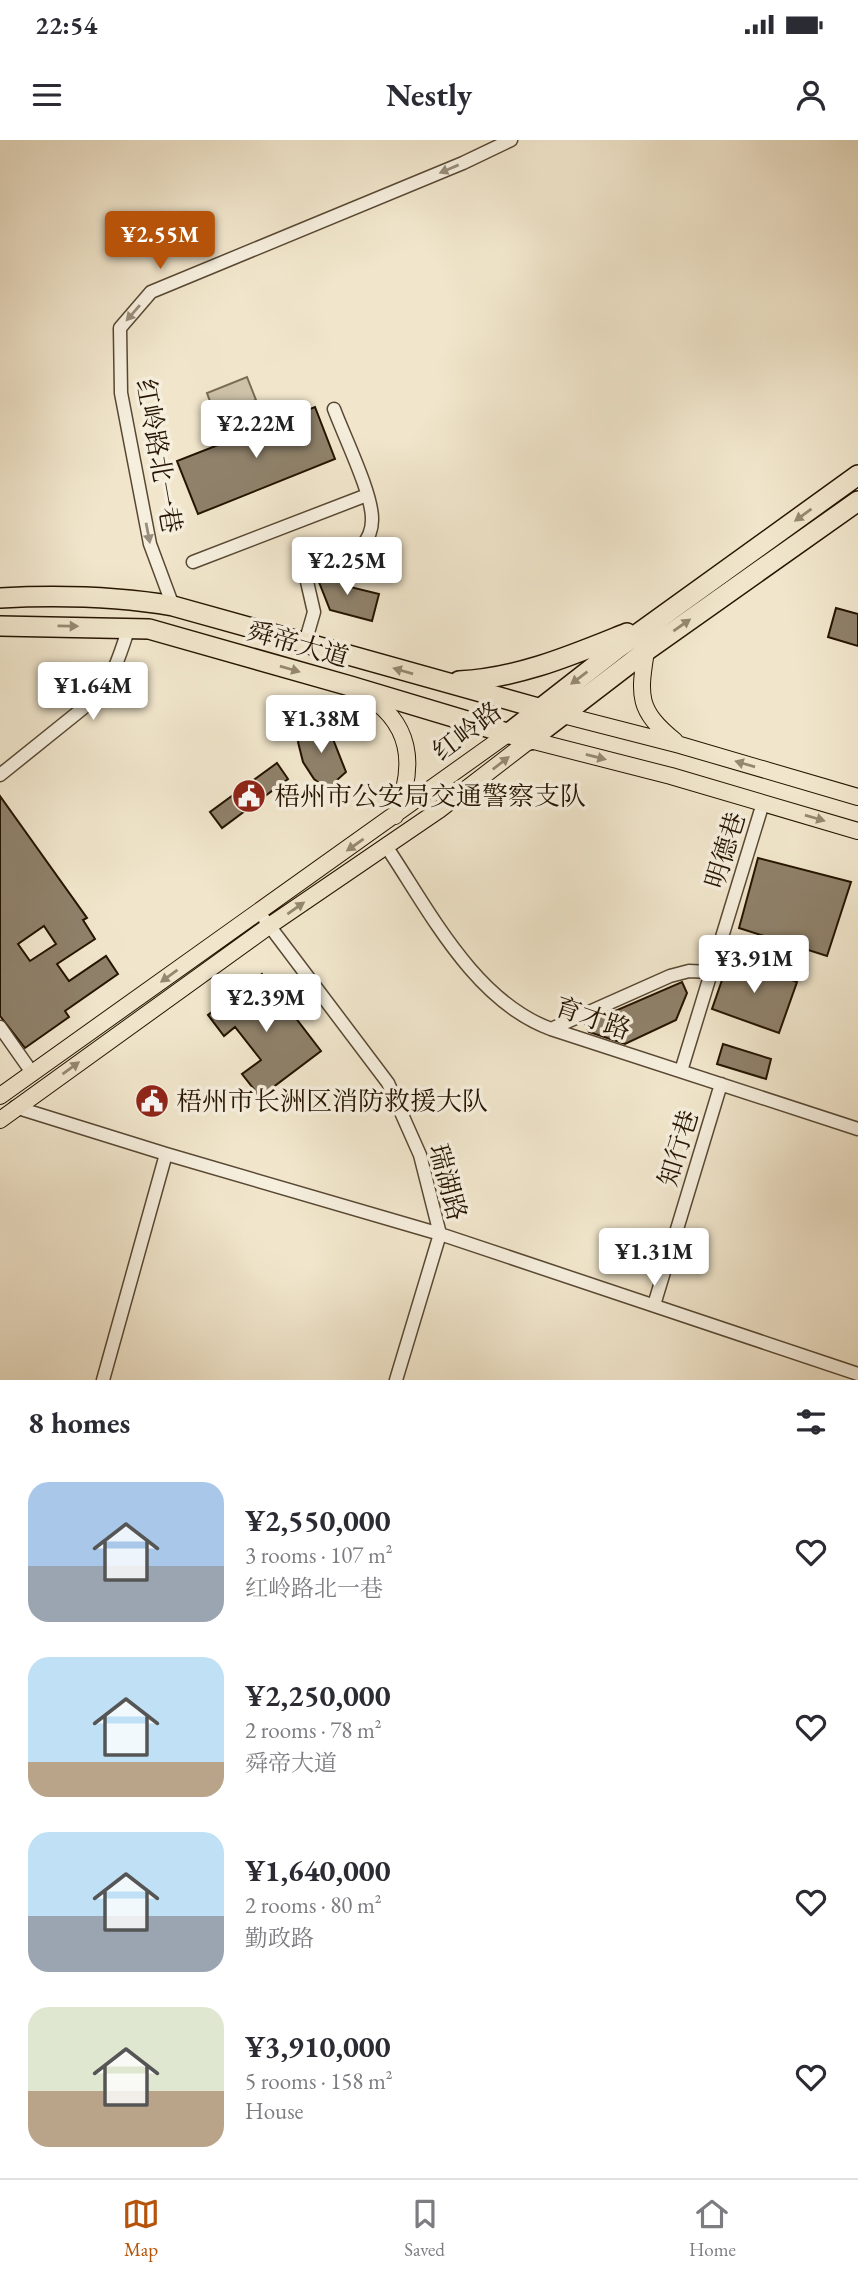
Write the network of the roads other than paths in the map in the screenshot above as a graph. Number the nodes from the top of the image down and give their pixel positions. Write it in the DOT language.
graph roads {
  1 [pos="511,140"];
  2 [pos="334,409"];
  3 [pos="858,475"];
  4 [pos="367,495"];
  5 [pos="858,501"];
  6 [pos="193,562"];
  7 [pos="0,598"];
  8 [pos="173,606"];
  9 [pos="654,622"];
  10 [pos="0,625"];
  11 [pos="129,627"];
  12 [pos="305,643"];
  13 [pos="646,651"];
  14 [pos="440,682"];
  15 [pos="349,686"];
  16 [pos="540,708"];
  17 [pos="563,715"];
  18 [pos="509,733"];
  19 [pos="530,740"];
  20 [pos="680,745"];
  21 [pos="0,775"];
  22 [pos="858,797"];
  23 [pos="763,803"];
  24 [pos="395,816"];
  25 [pos="858,831"];
  26 [pos="386,846"];
  27 [pos="259,912"];
  28 [pos="269,926"];
  29 [pos="711,972"];
  30 [pos="0,1027"];
  31 [pos="551,1029"];
  32 [pos="681,1071"];
  33 [pos="33,1073"];
  34 [pos="721,1084"];
  35 [pos="0,1096"];
  36 [pos="15,1107"];
  37 [pos="0,1120"];
  38 [pos="858,1129"];
  39 [pos="166,1154"];
  40 [pos="440,1234"];
  41 [pos="654,1305"];
  42 [pos="858,1375"];
  43 [pos="103,1380"];
  44 [pos="396,1380"];
  45 [pos="854,1380"];
  1 -- 8 [label="street, 红岭路北一巷, one-way"];
  2 -- 4 [label="street"];
  3 -- 9 [label="highway, 红岭路, one-way"];
  4 -- 6 [label="street"];
  4 -- 12 [label="street"];
  13 -- 5 [label="highway, 红岭路, one-way"];
  7 -- 8 [label="highway, 舜帝大道"];
  8 -- 12 [label="highway, 舜帝大道"];
  9 -- 14 [label="highway"];
  9 -- 16 [label="highway, 红岭路, one-way"];
  10 -- 11 [label="highway, 舜帝大道, one-way"];
  11 -- 15 [label="highway, 舜帝大道, one-way"];
  11 -- 21 [label="street"];
  14 -- 12 [label="highway, 舜帝大道, one-way"];
  13 -- 17 [label="highway, 红岭路"];
  13 -- 20 [label="main road"];
  14 -- 16 [label="highway, 舜帝大道"];
  15 -- 18 [label="highway, 舜帝大道"];
  15 -- 24 [label="main road"];
  16 -- 17 [label="highway, 舜帝大道"];
  16 -- 18 [label="highway, 红岭路"];
  17 -- 19 [label="highway, 红岭路"];
  17 -- 20 [label="main road"];
  18 -- 19 [label="highway, 舜帝大道"];
  18 -- 24 [label="main road, 红岭路"];
  19 -- 23 [label="main road, 舜帝大道, one-way"];
  26 -- 19 [label="main road, 红岭路, one-way"];
  22 -- 20 [label="main road, one-way"];
  23 -- 25 [label="main road, 舜帝大道, one-way"];
  23 -- 29 [label="street, 明德巷"];
  24 -- 27 [label="main road, 红岭路, one-way"];
  28 -- 26 [label="main road, 红岭路, one-way"];
  26 -- 31 [label="street, 育才路"];
  27 -- 28 [label="street, 瑞湖路"];
  27 -- 33 [label="main road, 红岭路, one-way"];
  36 -- 28 [label="main road, 红岭路, one-way"];
  28 -- 40 [label="street, 瑞湖路"];
  29 -- 31 [label="street"];
  29 -- 32 [label="street, 明德巷"];
  30 -- 33 [label="street"];
  31 -- 32 [label="street, 育才路"];
  32 -- 34 [label="street, 育才路"];
  33 -- 35 [label="main road, 红岭路"];
  34 -- 38 [label="street, 育才路"];
  34 -- 41 [label="street, 知行巷"];
  36 -- 37 [label="main road, 红岭路"];
  36 -- 39 [label="street"];
  39 -- 40 [label="street"];
  39 -- 43 [label="street"];
  40 -- 41 [label="street"];
  40 -- 44 [label="street, 瑞湖路"];
  41 -- 42 [label="street"];
  42 -- 45 [label="street"];
}
